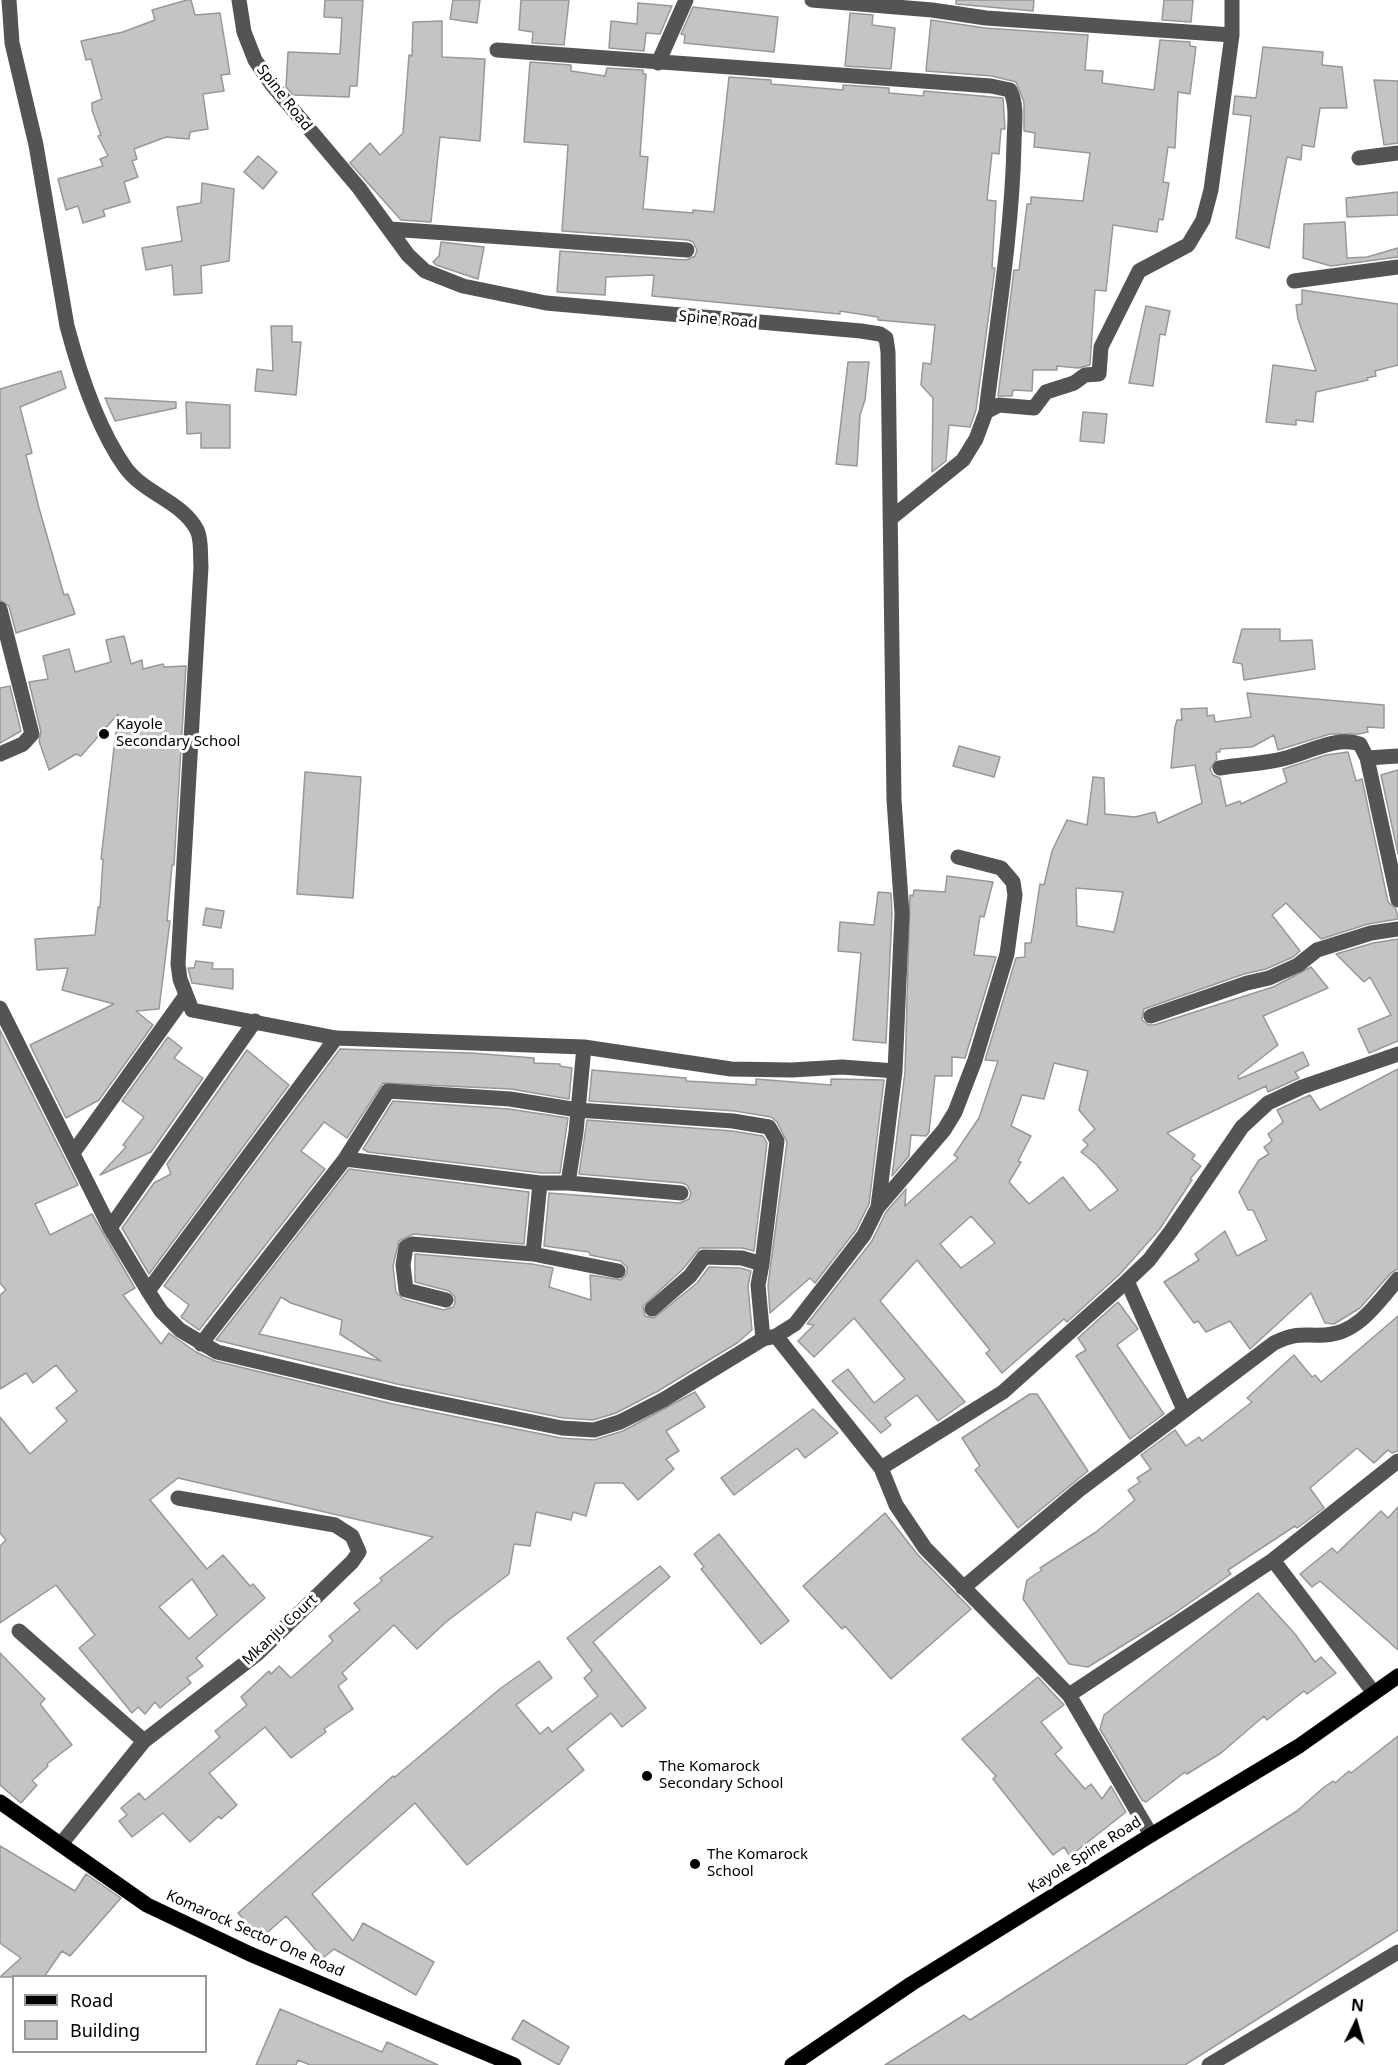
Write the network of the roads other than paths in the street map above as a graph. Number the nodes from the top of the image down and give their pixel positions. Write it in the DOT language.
graph roads {
  1 [pos="9,0"];
  2 [pos="239,0"];
  3 [pos="686,0"];
  4 [pos="813,0"];
  5 [pos="1232,0"];
  6 [pos="932,5"];
  7 [pos="1232,35"];
  8 [pos="498,50"];
  9 [pos="658,63"];
  10 [pos="1398,153"];
  11 [pos="1359,158"];
  12 [pos="390,229"];
  13 [pos="687,250"];
  14 [pos="1398,267"];
  15 [pos="1293,281"];
  16 [pos="986,412"];
  17 [pos="890,519"];
  18 [pos="0,609"];
  19 [pos="0,754"];
  20 [pos="1398,756"];
  21 [pos="1367,758"];
  22 [pos="1220,768"];
  23 [pos="958,857"];
  24 [pos="1398,900"];
  25 [pos="1398,929"];
  26 [pos="186,995"];
  27 [pos="0,1008"];
  28 [pos="1151,1016"];
  29 [pos="255,1021"];
  30 [pos="336,1038"];
  31 [pos="584,1047"];
  32 [pos="1398,1054"];
  33 [pos="895,1071"];
  34 [pos="579,1110"];
  35 [pos="74,1153"];
  36 [pos="345,1160"];
  37 [pos="540,1183"];
  38 [pos="568,1183"];
  39 [pos="681,1193"];
  40 [pos="878,1207"];
  41 [pos="110,1228"];
  42 [pos="533,1254"];
  43 [pos="762,1263"];
  44 [pos="618,1271"];
  45 [pos="1398,1279"];
  46 [pos="1127,1281"];
  47 [pos="148,1291"];
  48 [pos="446,1300"];
  49 [pos="652,1309"];
  50 [pos="769,1337"];
  51 [pos="201,1344"];
  52 [pos="1184,1410"];
  53 [pos="1398,1461"];
  54 [pos="881,1468"];
  55 [pos="178,1498"];
  56 [pos="1273,1560"];
  57 [pos="963,1588"];
  58 [pos="19,1630"];
  59 [pos="1398,1676"];
  60 [pos="1374,1694"];
  61 [pos="1069,1695"];
  62 [pos="144,1741"];
  63 [pos="0,1802"];
  64 [pos="1151,1835"];
  65 [pos="61,1844"];
  66 [pos="1398,1952"];
  67 [pos="514,2065"];
  68 [pos="792,2065"];
  69 [pos="1209,2065"];
  1 -- 26 [label="street"];
  2 -- 12 [label="street, Spine Road"];
  3 -- 9 [label="street"];
  4 -- 6 [label="street"];
  5 -- 7 [label="street"];
  6 -- 7 [label="street"];
  7 -- 16 [label="street"];
  8 -- 9 [label="street"];
  9 -- 16 [label="street"];
  10 -- 11 [label="street"];
  12 -- 13 [label="street"];
  12 -- 17 [label="street, Spine Road"];
  14 -- 15 [label="street"];
  16 -- 17 [label="street"];
  17 -- 33 [label="street, Spine Road"];
  18 -- 19 [label="street"];
  20 -- 21 [label="street"];
  21 -- 22 [label="street"];
  21 -- 24 [label="street"];
  23 -- 40 [label="street"];
  25 -- 28 [label="street"];
  26 -- 29 [label="street"];
  26 -- 35 [label="street"];
  27 -- 35 [label="street"];
  29 -- 30 [label="street"];
  29 -- 41 [label="street"];
  30 -- 31 [label="street"];
  30 -- 47 [label="street"];
  31 -- 33 [label="street"];
  31 -- 34 [label="street"];
  32 -- 46 [label="street"];
  33 -- 40 [label="street, Spine Road"];
  34 -- 36 [label="street"];
  34 -- 38 [label="street"];
  34 -- 43 [label="street"];
  35 -- 41 [label="street"];
  36 -- 37 [label="street"];
  36 -- 51 [label="street"];
  37 -- 38 [label="street"];
  37 -- 42 [label="street"];
  38 -- 39 [label="street"];
  40 -- 50 [label="street"];
  41 -- 47 [label="street"];
  42 -- 44 [label="street"];
  42 -- 48 [label="street"];
  43 -- 49 [label="street"];
  43 -- 50 [label="street"];
  45 -- 52 [label="street"];
  46 -- 52 [label="street"];
  46 -- 54 [label="street"];
  47 -- 51 [label="street"];
  50 -- 51 [label="street"];
  50 -- 54 [label="street"];
  52 -- 57 [label="street"];
  53 -- 56 [label="street"];
  54 -- 57 [label="street"];
  55 -- 62 [label="street, Mkanju Court"];
  56 -- 60 [label="street"];
  56 -- 61 [label="street"];
  57 -- 61 [label="street"];
  58 -- 62 [label="street"];
  59 -- 60 [label="main road, Kayole Spine Road"];
  60 -- 64 [label="main road, Kayole Spine Road"];
  61 -- 64 [label="street"];
  62 -- 65 [label="street, Mkanju Court"];
  63 -- 65 [label="main road, Komarock Sector One Road"];
  64 -- 68 [label="main road, Kayole Spine Road"];
  65 -- 67 [label="main road, Komarock Sector One Road"];
  66 -- 69 [label="street"];
}
